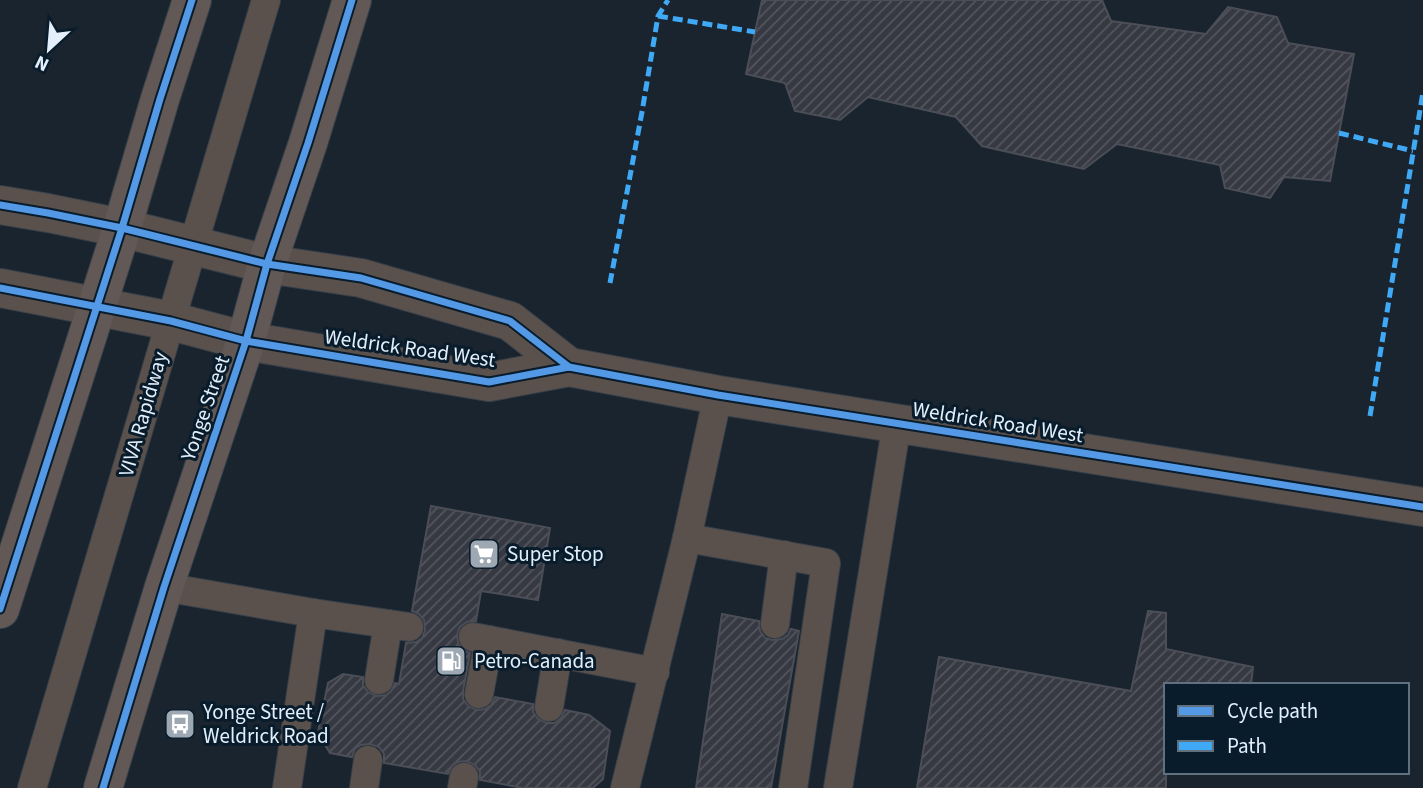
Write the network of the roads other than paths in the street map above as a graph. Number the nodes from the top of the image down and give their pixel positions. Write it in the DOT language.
graph roads {
  1 [pos="192,0"];
  2 [pos="266,0"];
  3 [pos="352,0"];
  4 [pos="0,205"];
  5 [pos="122,228"];
  6 [pos="193,246"];
  7 [pos="267,264"];
  8 [pos="0,288"];
  9 [pos="97,306"];
  10 [pos="171,321"];
  11 [pos="246,341"];
  12 [pos="569,368"];
  13 [pos="718,395"];
  14 [pos="897,423"];
  15 [pos="1423,507"];
  16 [pos="687,538"];
  17 [pos="784,555"];
  18 [pos="164,587"];
  19 [pos="0,609"];
  20 [pos="313,613"];
  21 [pos="775,624"];
  22 [pos="558,653"];
  23 [pos="655,672"];
  24 [pos="379,680"];
  25 [pos="479,694"];
  26 [pos="549,706"];
  27 [pos="368,760"];
  28 [pos="33,788"];
  29 [pos="103,788"];
  30 [pos="286,788"];
  31 [pos="364,788"];
  32 [pos="625,788"];
  33 [pos="793,788"];
  34 [pos="838,788"];
  1 -- 5 [label="main road"];
  2 -- 6 [label="lane, VIVA Rapidway"];
  3 -- 7 [label="main road, Yonge Street"];
  4 -- 5 [label="street, Weldrick Road West"];
  5 -- 6 [label="street, Weldrick Road West"];
  5 -- 9 [label="main road"];
  6 -- 7 [label="street, Weldrick Road West"];
  6 -- 10 [label="lane, VIVA Rapidway"];
  7 -- 11 [label="main road, Yonge Street"];
  7 -- 12 [label="street, Weldrick Road West"];
  8 -- 9 [label="street, Weldrick Road West"];
  9 -- 10 [label="street, Weldrick Road West"];
  9 -- 19 [label="main road"];
  10 -- 11 [label="street, Weldrick Road West"];
  10 -- 28 [label="lane, VIVA Rapidway"];
  11 -- 12 [label="street, Weldrick Road West"];
  11 -- 18 [label="main road, Yonge Street"];
  12 -- 13 [label="street, Weldrick Road West"];
  13 -- 14 [label="street, Weldrick Road West"];
  13 -- 16 [label="lane"];
  14 -- 15 [label="street, Weldrick Road West"];
  14 -- 34 [label="lane"];
  16 -- 17 [label="lane"];
  16 -- 23 [label="lane"];
  17 -- 21 [label="lane"];
  17 -- 33 [label="lane"];
  18 -- 20 [label="lane"];
  18 -- 29 [label="main road, Yonge Street"];
  20 -- 24 [label="lane"];
  20 -- 30 [label="lane"];
  22 -- 23 [label="lane"];
  22 -- 25 [label="lane"];
  22 -- 26 [label="lane"];
  23 -- 32 [label="lane"];
  27 -- 31 [label="lane"];
}
